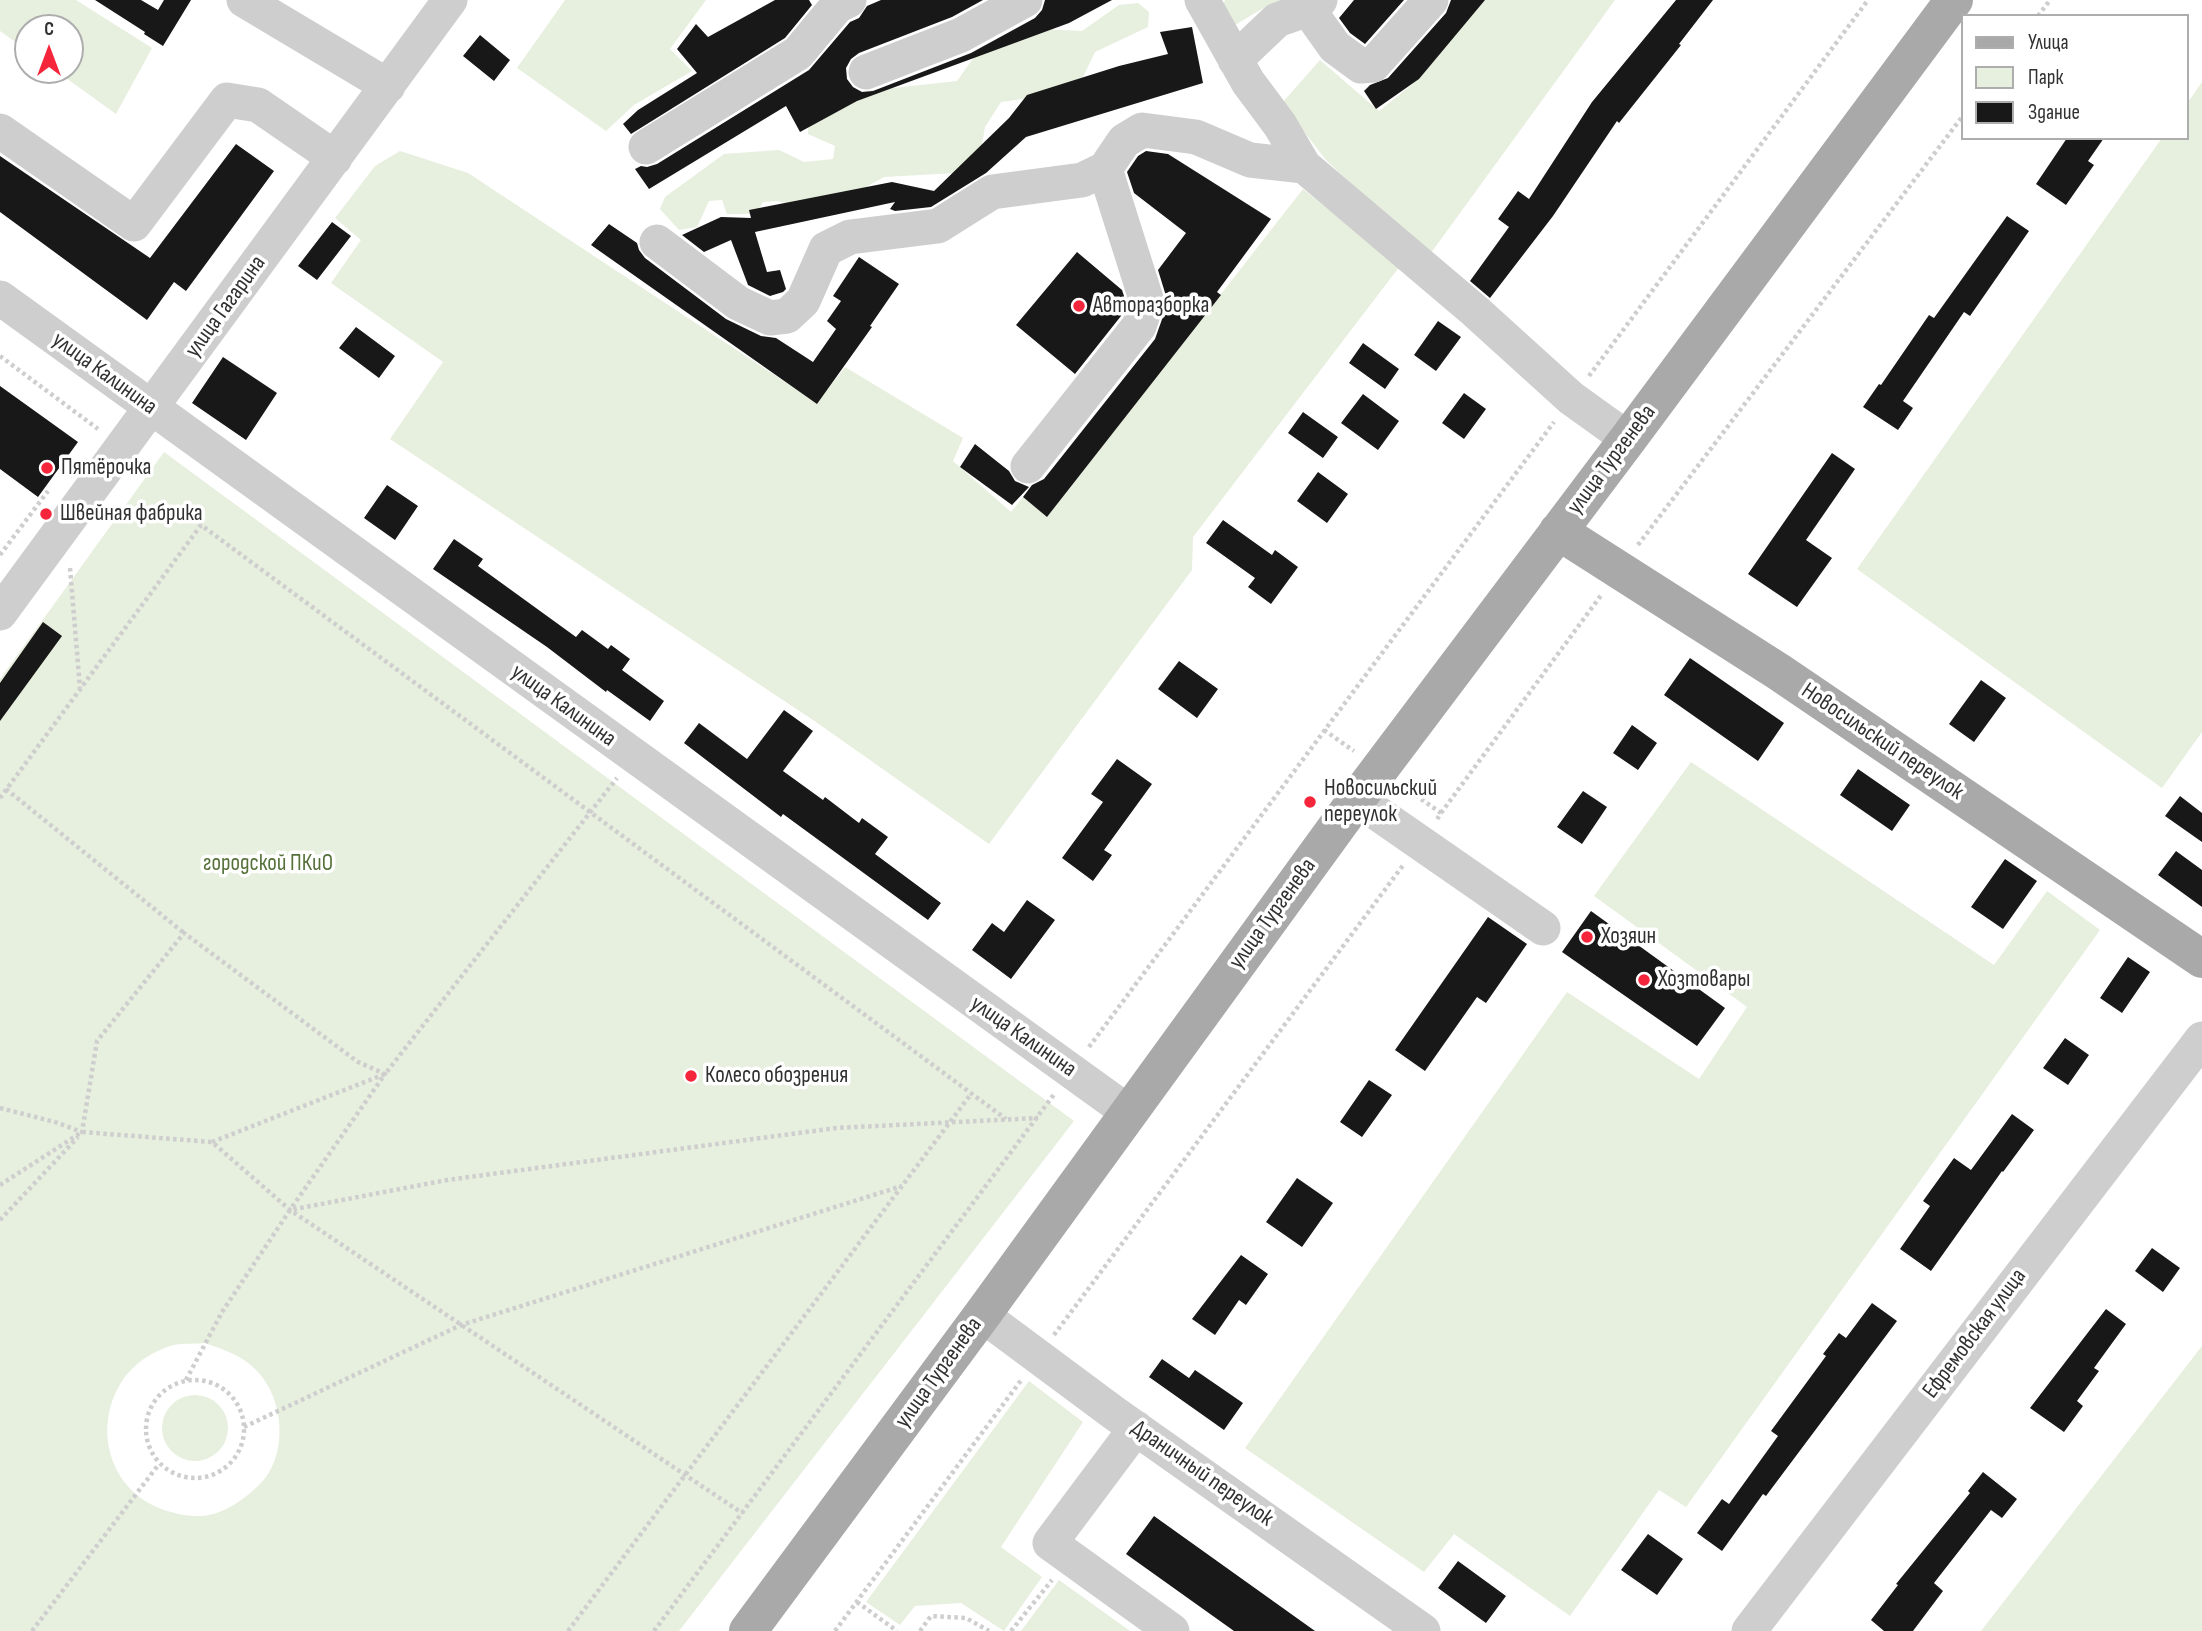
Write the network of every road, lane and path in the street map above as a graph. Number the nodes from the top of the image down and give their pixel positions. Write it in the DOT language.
graph roads {
  1 [pos="244,0"];
  2 [pos="450,0"];
  3 [pos="849,0"];
  4 [pos="1026,0"];
  5 [pos="1202,0"];
  6 [pos="1432,0"];
  7 [pos="1868,0"];
  8 [pos="1954,0"];
  9 [pos="1314,4"];
  10 [pos="1235,60"];
  11 [pos="866,72"];
  12 [pos="388,86"];
  13 [pos="1960,120"];
  14 [pos="0,131"];
  15 [pos="646,146"];
  16 [pos="335,158"];
  17 [pos="1304,166"];
  18 [pos="1105,169"];
  19 [pos="657,242"];
  20 [pos="0,298"];
  21 [pos="0,356"];
  22 [pos="1572,398"];
  23 [pos="151,408"];
  24 [pos="1628,439"];
  25 [pos="124,446"];
  26 [pos="1028,466"];
  27 [pos="66,524"];
  28 [pos="1558,531"];
  29 [pos="1618,572"];
  30 [pos="0,613"];
  31 [pos="80,689"];
  32 [pos="1324,730"];
  33 [pos="1380,768"];
  34 [pos="618,778"];
  35 [pos="6,789"];
  36 [pos="0,797"];
  37 [pos="1357,799"];
  38 [pos="591,812"];
  39 [pos="1441,814"];
  40 [pos="1420,843"];
  41 [pos="1543,928"];
  42 [pos="184,933"];
  43 [pos="2202,959"];
  44 [pos="2202,1038"];
  45 [pos="1071,1071"];
  46 [pos="385,1074"];
  47 [pos="971,1094"];
  48 [pos="0,1108"];
  49 [pos="1128,1112"];
  50 [pos="1039,1118"];
  51 [pos="1006,1119"];
  52 [pos="950,1122"];
  53 [pos="82,1132"];
  54 [pos="212,1142"];
  55 [pos="0,1185"];
  56 [pos="902,1186"];
  57 [pos="290,1210"];
  58 [pos="0,1220"];
  59 [pos="982,1315"];
  60 [pos="461,1325"];
  61 [pos="1038,1357"];
  62 [pos="186,1380"];
  63 [pos="244,1427"];
  64 [pos="1136,1428"];
  65 [pos="159,1464"];
  66 [pos="685,1475"];
  67 [pos="742,1513"];
  68 [pos="1070,1557"];
  69 [pos="857,1602"];
  70 [pos="32,1631"];
  71 [pos="568,1631"];
  72 [pos="654,1631"];
  73 [pos="748,1631"];
  74 [pos="835,1631"];
  75 [pos="897,1631"];
  76 [pos="920,1631"];
  77 [pos="989,1631"];
  78 [pos="1011,1631"];
  79 [pos="1172,1631"];
  80 [pos="1423,1631"];
  81 [pos="1749,1631"];
  1 -- 12 [label="street"];
  2 -- 12 [label="street, улица Гагарина"];
  3 -- 15 [label="street"];
  4 -- 11 [label="street"];
  5 -- 10 [label="street"];
  6 -- 9 [label="street"];
  7 -- 22 [label="path"];
  8 -- 24 [label="main road, улица Тургенева"];
  9 -- 10 [label="street"];
  10 -- 17 [label="street"];
  12 -- 16 [label="street, улица Гагарина"];
  13 -- 29 [label="path"];
  14 -- 16 [label="street"];
  16 -- 23 [label="street, улица Гагарина"];
  17 -- 18 [label="street"];
  17 -- 22 [label="street"];
  18 -- 19 [label="street"];
  18 -- 26 [label="street"];
  20 -- 23 [label="street, улица Калинина"];
  21 -- 25 [label="path"];
  22 -- 24 [label="street"];
  22 -- 32 [label="path"];
  23 -- 25 [label="street, улица Гагарина"];
  23 -- 45 [label="street, улица Калинина"];
  24 -- 28 [label="main road, улица Тургенева"];
  25 -- 27 [label="street, улица Гагарина"];
  27 -- 30 [label="street, улица Гагарина"];
  27 -- 31 [label="path"];
  28 -- 29 [label="main road, Новосильский переулок"];
  28 -- 33 [label="main road, улица Тургенева"];
  29 -- 39 [label="path"];
  29 -- 43 [label="main road, Новосильский переулок"];
  31 -- 35 [label="path"];
  31 -- 38 [label="path"];
  32 -- 33 [label="path"];
  32 -- 45 [label="path"];
  33 -- 37 [label="main road, улица Тургенева"];
  33 -- 39 [label="path"];
  34 -- 38 [label="path"];
  35 -- 36 [label="path"];
  35 -- 42 [label="path"];
  37 -- 40 [label="street"];
  37 -- 49 [label="main road, улица Тургенева"];
  38 -- 46 [label="path"];
  38 -- 47 [label="path"];
  39 -- 40 [label="path"];
  40 -- 41 [label="street"];
  40 -- 61 [label="path"];
  42 -- 46 [label="path"];
  42 -- 53 [label="path"];
  44 -- 81 [label="street, Ефремовская улица"];
  45 -- 49 [label="street, улица Калинина"];
  45 -- 50 [label="path"];
  46 -- 54 [label="path"];
  46 -- 57 [label="path"];
  47 -- 51 [label="path"];
  47 -- 52 [label="path"];
  48 -- 53 [label="path"];
  49 -- 59 [label="main road, улица Тургенева"];
  50 -- 51 [label="path"];
  50 -- 67 [label="path"];
  51 -- 52 [label="path"];
  52 -- 56 [label="path"];
  52 -- 57 [label="path"];
  53 -- 54 [label="path"];
  53 -- 55 [label="path"];
  53 -- 58 [label="path"];
  54 -- 57 [label="path"];
  56 -- 60 [label="path"];
  56 -- 66 [label="path"];
  57 -- 60 [label="path"];
  57 -- 62 [label="path"];
  59 -- 61 [label="street, Драничный переулок"];
  59 -- 73 [label="main road, улица Тургенева"];
  60 -- 63 [label="path"];
  60 -- 66 [label="path"];
  61 -- 64 [label="street, Драничный переулок"];
  61 -- 69 [label="path"];
  62 -- 63 [label="path"];
  62 -- 65 [label="path"];
  63 -- 65 [label="path"];
  64 -- 68 [label="street"];
  64 -- 80 [label="street, Драничный переулок"];
  65 -- 70 [label="path"];
  66 -- 67 [label="path"];
  66 -- 71 [label="path"];
  67 -- 72 [label="path"];
  68 -- 78 [label="path"];
  68 -- 79 [label="street"];
  69 -- 74 [label="path"];
  69 -- 75 [label="path"];
  76 -- 77 [label="path"];
}
